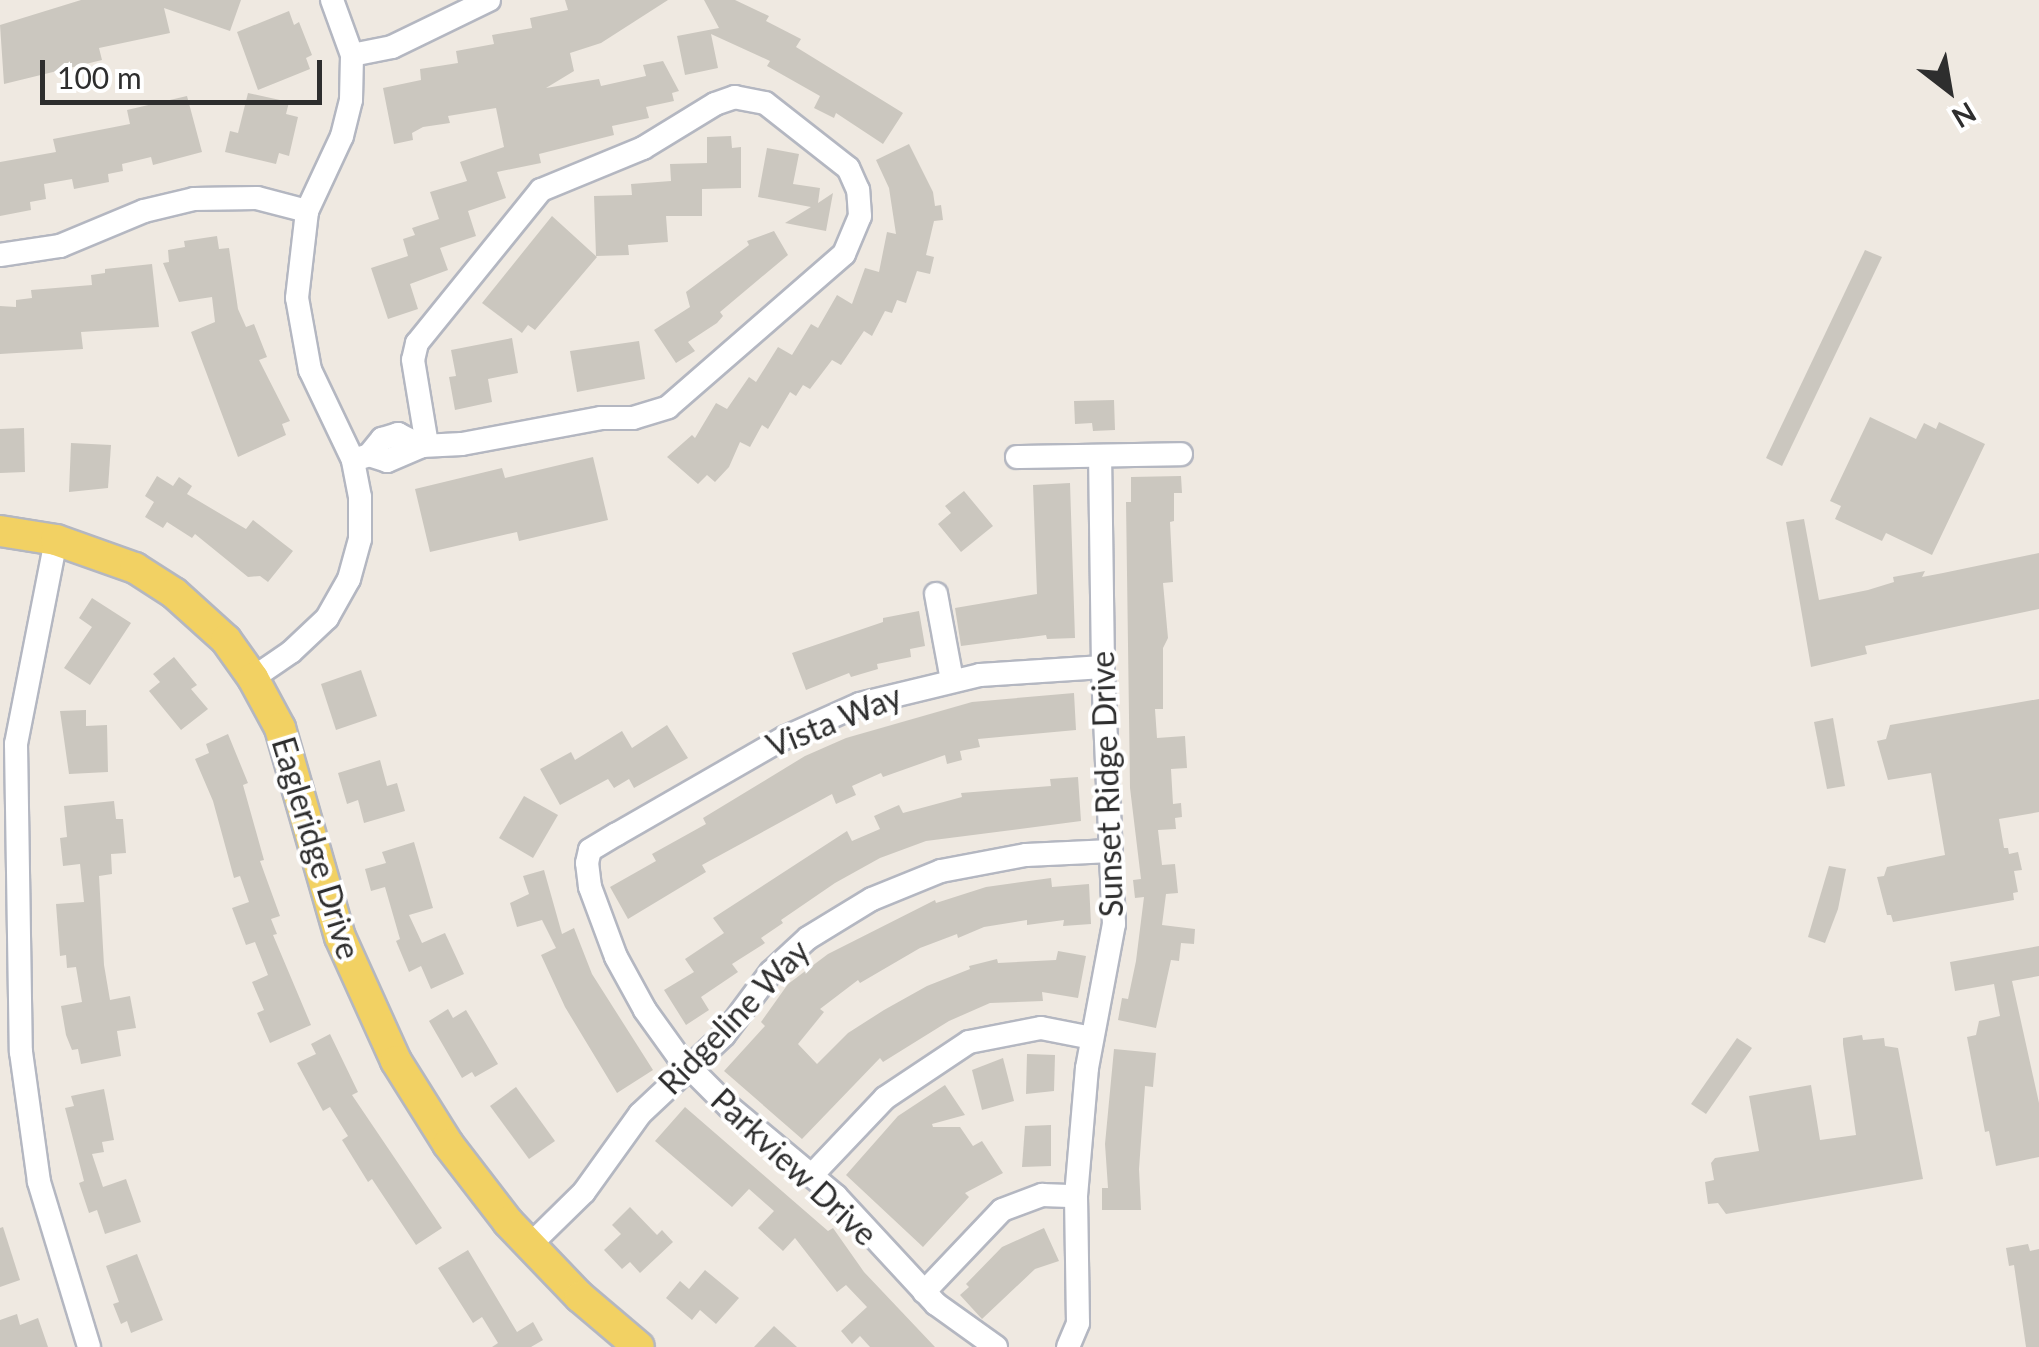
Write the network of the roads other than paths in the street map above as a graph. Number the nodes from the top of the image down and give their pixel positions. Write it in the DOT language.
graph roads {
  1 [pos="332,0"];
  2 [pos="489,0"];
  3 [pos="352,55"];
  4 [pos="307,212"];
  5 [pos="0,255"];
  6 [pos="424,446"];
  7 [pos="1181,454"];
  8 [pos="1100,456"];
  9 [pos="1017,457"];
  10 [pos="361,458"];
  11 [pos="0,531"];
  12 [pos="56,540"];
  13 [pos="936,594"];
  14 [pos="1103,666"];
  15 [pos="253,678"];
  16 [pos="952,680"];
  17 [pos="590,850"];
  18 [pos="1111,852"];
  19 [pos="1092,1038"];
  20 [pos="689,1069"];
  21 [pos="812,1175"];
  22 [pos="1076,1196"];
  23 [pos="529,1246"];
  24 [pos="924,1292"];
  25 [pos="89,1347"];
  26 [pos="639,1347"];
  27 [pos="996,1347"];
  28 [pos="1068,1347"];
  1 -- 3 [label="street"];
  2 -- 3 [label="street"];
  3 -- 4 [label="street"];
  4 -- 5 [label="street"];
  4 -- 10 [label="street"];
  6 -- 6 [label="street"];
  6 -- 10 [label="street"];
  7 -- 8 [label="street"];
  8 -- 9 [label="street"];
  8 -- 14 [label="street, Sunset Ridge Drive"];
  10 -- 15 [label="street"];
  11 -- 12 [label="main road, Eagleridge Drive"];
  12 -- 15 [label="main road, Eagleridge Drive"];
  12 -- 25 [label="street"];
  13 -- 16 [label="street"];
  14 -- 16 [label="street, Vista Way"];
  14 -- 18 [label="street, Sunset Ridge Drive"];
  15 -- 23 [label="main road, Eagleridge Drive"];
  16 -- 17 [label="street, Vista Way"];
  17 -- 20 [label="street, Parkview Drive"];
  18 -- 19 [label="street, Sunset Ridge Drive"];
  18 -- 20 [label="street, Ridgeline Way"];
  19 -- 21 [label="street"];
  19 -- 22 [label="street, Sunset Ridge Drive"];
  20 -- 21 [label="street, Parkview Drive"];
  20 -- 23 [label="street, Ridgeline Way"];
  21 -- 24 [label="street, Parkview Drive"];
  22 -- 24 [label="street"];
  22 -- 28 [label="street, Sunset Ridge Drive"];
  23 -- 26 [label="main road, Eagleridge Drive"];
  24 -- 27 [label="street, Parkview Drive"];
}
